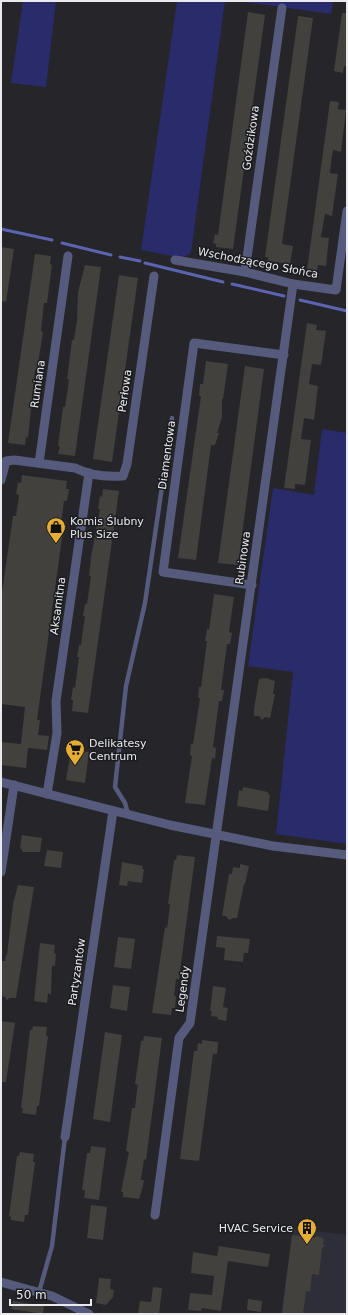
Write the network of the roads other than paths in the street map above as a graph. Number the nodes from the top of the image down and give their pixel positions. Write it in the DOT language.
graph roads {
  1 [pos="282,8"];
  2 [pos="347,211"];
  3 [pos="68,256"];
  4 [pos="175,260"];
  5 [pos="245,272"];
  6 [pos="154,276"];
  7 [pos="292,284"];
  8 [pos="284,355"];
  9 [pos="172,418"];
  10 [pos="39,463"];
  11 [pos="89,473"];
  12 [pos="1,480"];
  13 [pos="252,585"];
  14 [pos="1,782"];
  15 [pos="14,785"];
  16 [pos="47,794"];
  17 [pos="113,811"];
  18 [pos="128,814"];
  19 [pos="216,835"];
  20 [pos="347,855"];
  21 [pos="1,872"];
  22 [pos="65,1137"];
  23 [pos="155,1215"];
  24 [pos="1,1282"];
  25 [pos="39,1292"];
  26 [pos="89,1314"];
  1 -- 5 [label="street, Goździkowa"];
  2 -- 7 [label="street, Wschodzącego Słońca"];
  3 -- 10 [label="street, Rumiana"];
  4 -- 5 [label="street, Wschodzącego Słońca"];
  5 -- 7 [label="street, Wschodzącego Słońca"];
  6 -- 11 [label="street, Perłowa"];
  7 -- 8 [label="street, Rubinowa"];
  8 -- 13 [label="street, Rubinowa"];
  8 -- 13 [label="street, Diamentowa"];
  9 -- 18 [label="lane"];
  10 -- 11 [label="street"];
  10 -- 12 [label="street"];
  11 -- 16 [label="street, Aksamitna"];
  13 -- 19 [label="street, Rubinowa"];
  14 -- 15 [label="street"];
  15 -- 16 [label="street"];
  15 -- 21 [label="street"];
  16 -- 17 [label="street"];
  17 -- 18 [label="street"];
  17 -- 22 [label="street, Partyzantów"];
  18 -- 19 [label="street"];
  19 -- 20 [label="street"];
  19 -- 23 [label="street, Legendy"];
  22 -- 25 [label="lane"];
  24 -- 25 [label="street"];
  25 -- 26 [label="street"];
}
